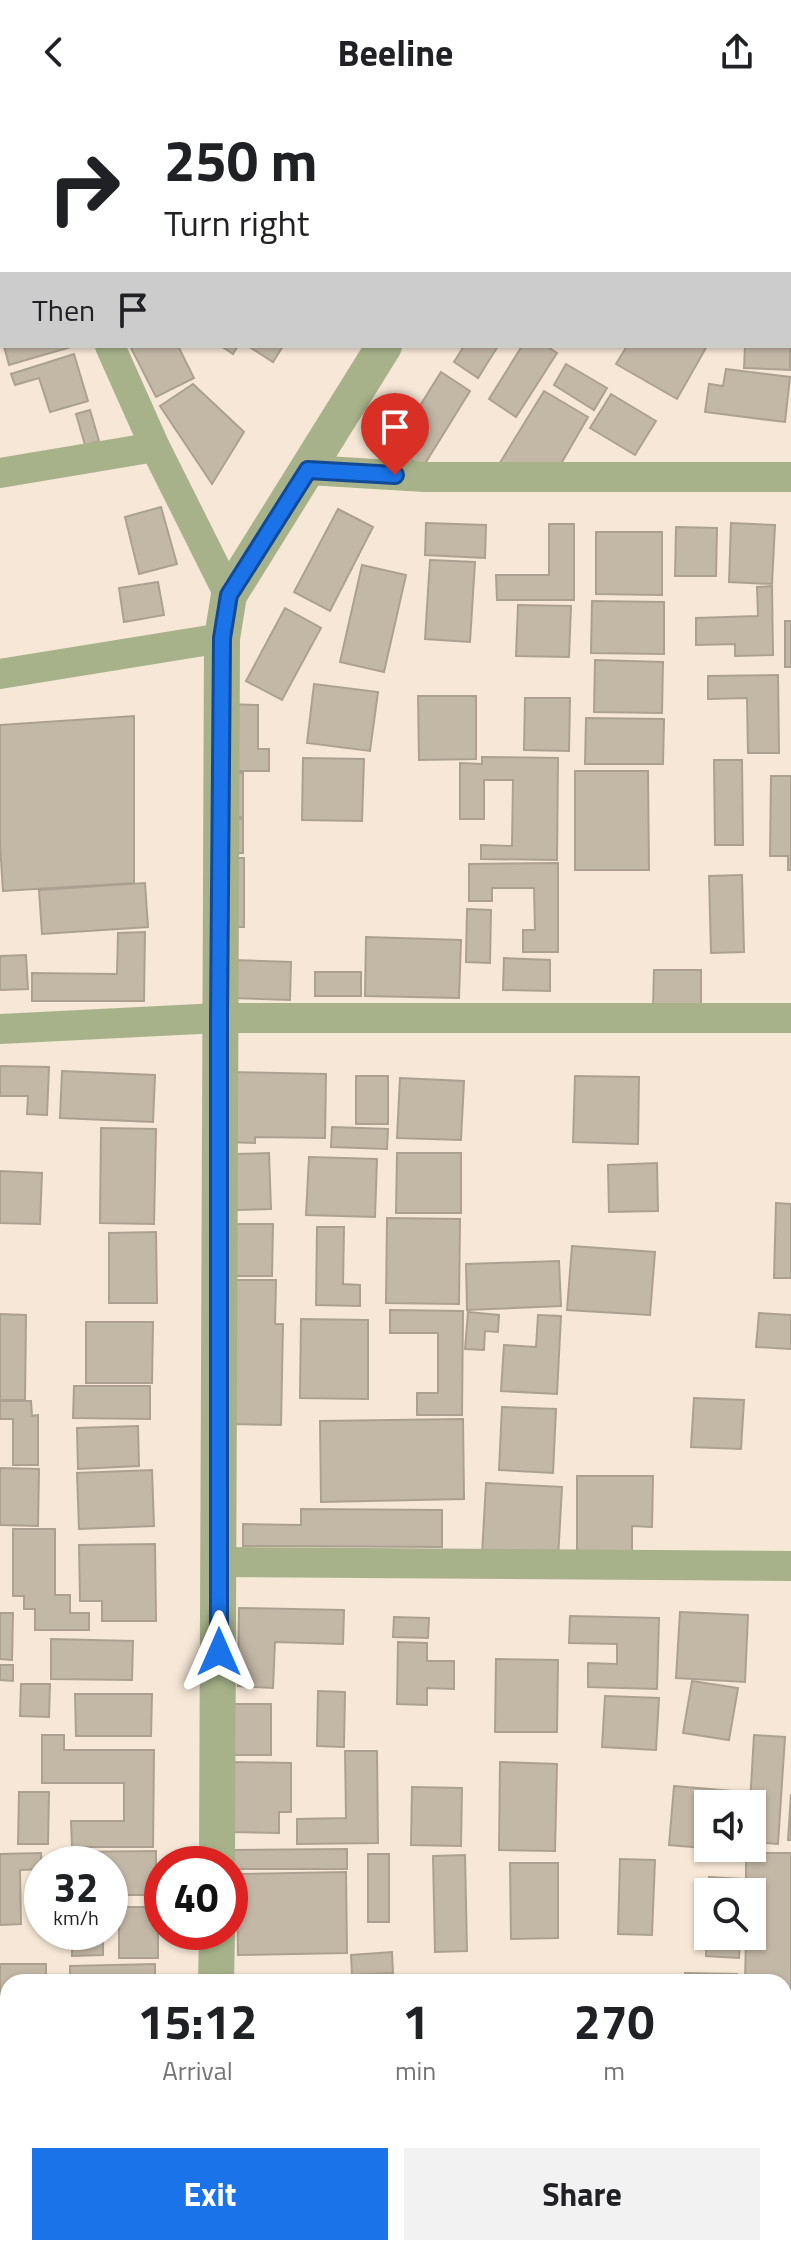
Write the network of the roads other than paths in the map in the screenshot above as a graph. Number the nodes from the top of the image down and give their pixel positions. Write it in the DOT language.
graph roads {
  1 [pos="111,348"];
  2 [pos="383,348"];
  3 [pos="155,447"];
  4 [pos="308,470"];
  5 [pos="0,473"];
  6 [pos="791,477"];
  7 [pos="229,595"];
  8 [pos="222,638"];
  9 [pos="0,674"];
  10 [pos="219,1018"];
  11 [pos="791,1018"];
  12 [pos="0,1029"];
  13 [pos="220,1562"];
  14 [pos="791,1566"];
  15 [pos="217,1846"];
  16 [pos="217,1950"];
  17 [pos="216,1974"];
  1 -- 3 [label="street"];
  2 -- 4 [label="street"];
  3 -- 5 [label="street"];
  3 -- 7 [label="street"];
  4 -- 6 [label="street"];
  4 -- 7 [label="street"];
  7 -- 8 [label="street"];
  8 -- 9 [label="street"];
  8 -- 10 [label="street"];
  10 -- 11 [label="street"];
  10 -- 12 [label="street"];
  10 -- 13 [label="street"];
  13 -- 14 [label="street"];
  13 -- 15 [label="street"];
  16 -- 17 [label="street"];
}
